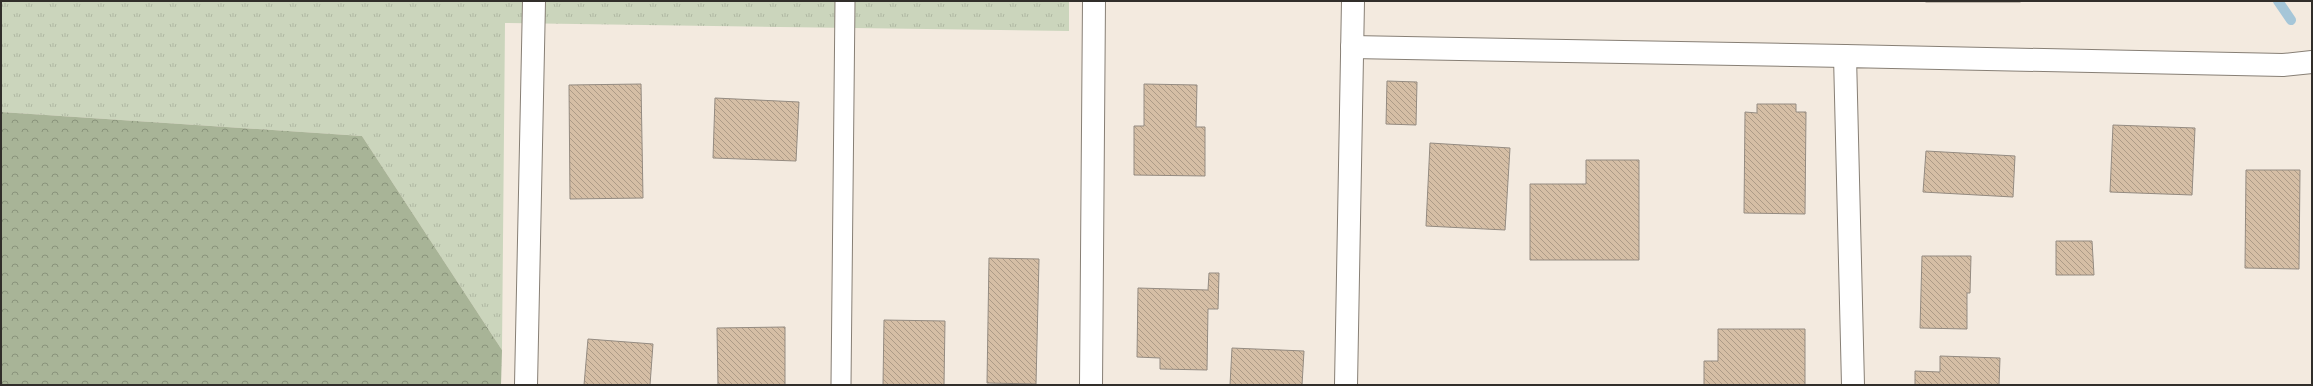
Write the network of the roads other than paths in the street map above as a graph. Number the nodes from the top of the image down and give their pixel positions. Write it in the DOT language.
graph roads {
  1 [pos="534,1"];
  2 [pos="845,1"];
  3 [pos="1094,1"];
  4 [pos="1353,1"];
  5 [pos="1352,47"];
  6 [pos="1845,56"];
  7 [pos="2312,62"];
  8 [pos="526,385"];
  9 [pos="841,385"];
  10 [pos="1091,385"];
  11 [pos="1346,385"];
  12 [pos="1853,385"];
  1 -- 8 [label="street"];
  2 -- 9 [label="lane"];
  3 -- 10 [label="street"];
  4 -- 5 [label="street"];
  5 -- 6 [label="street"];
  5 -- 11 [label="street"];
  6 -- 7 [label="street"];
  6 -- 12 [label="street"];
}
